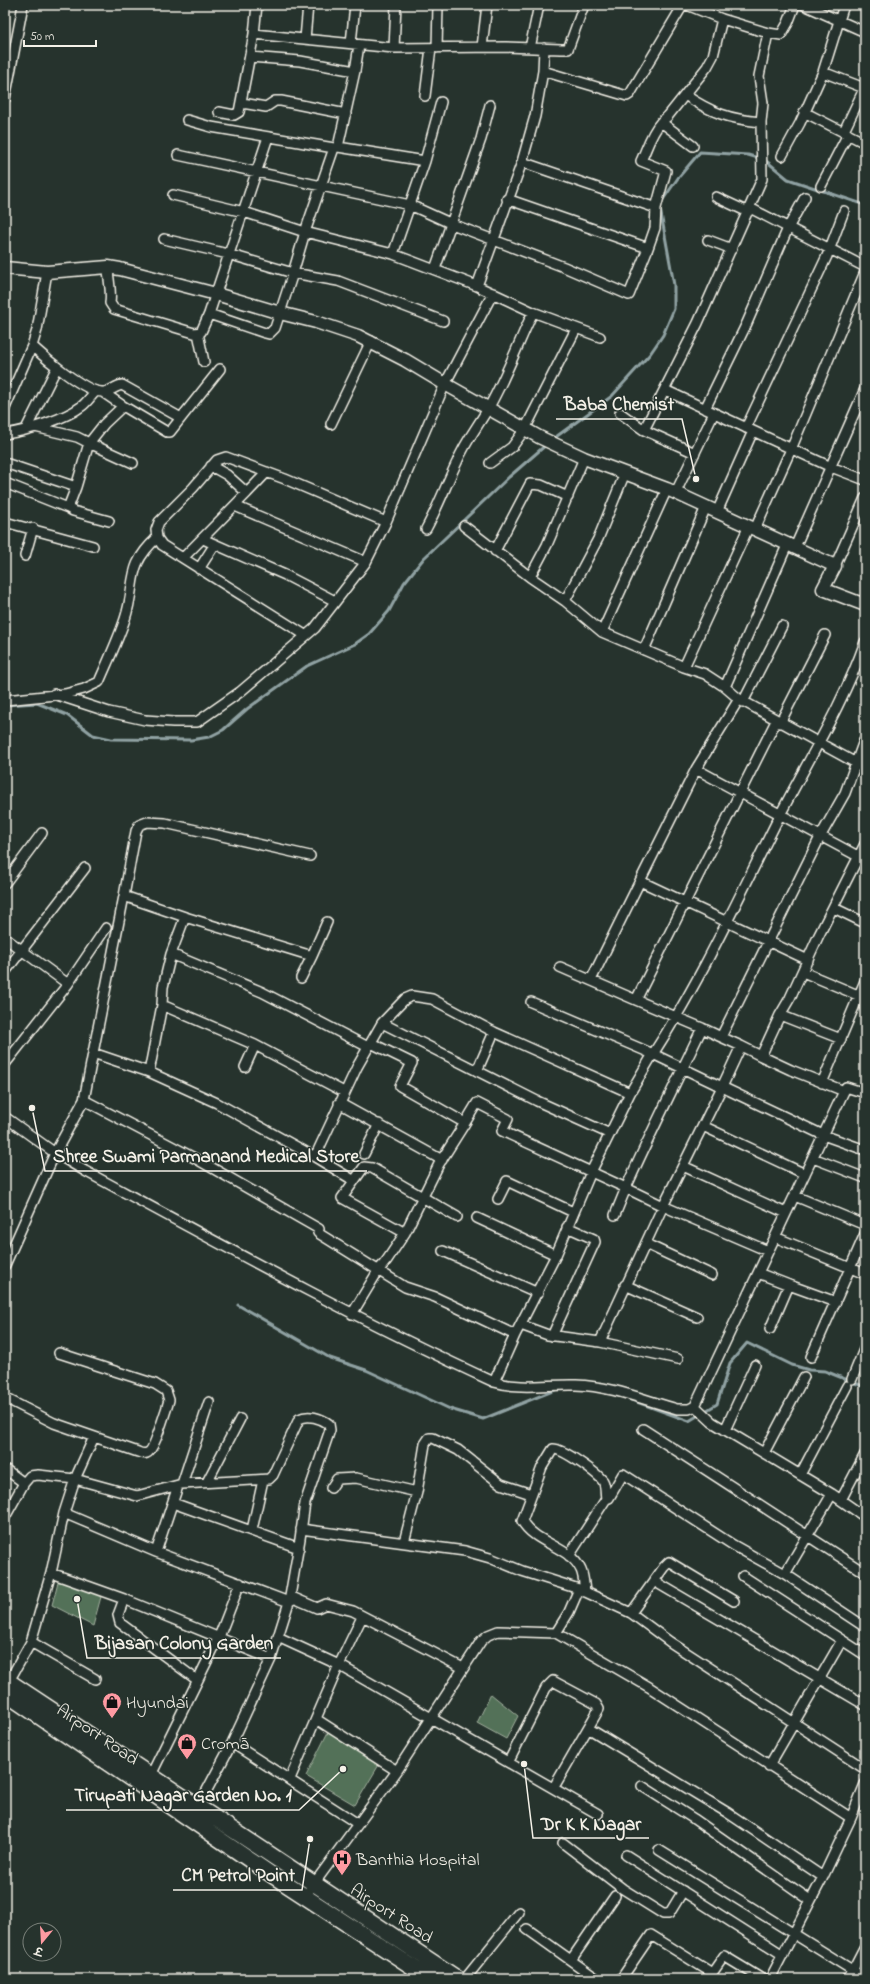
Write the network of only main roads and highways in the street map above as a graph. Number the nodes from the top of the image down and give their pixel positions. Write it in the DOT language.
graph roads {
  1 [pos="6,1684"];
  2 [pos="309,1890"];
  3 [pos="430,1979"];
  4 [pos="458,1979"];
  1 -- 2 [label="main road, Airport Road"];
  1 -- 2 [label="main road, Airport Road"];
  2 -- 3 [label="main road, Airport Road"];
  2 -- 4 [label="main road, Airport Road"];
}
